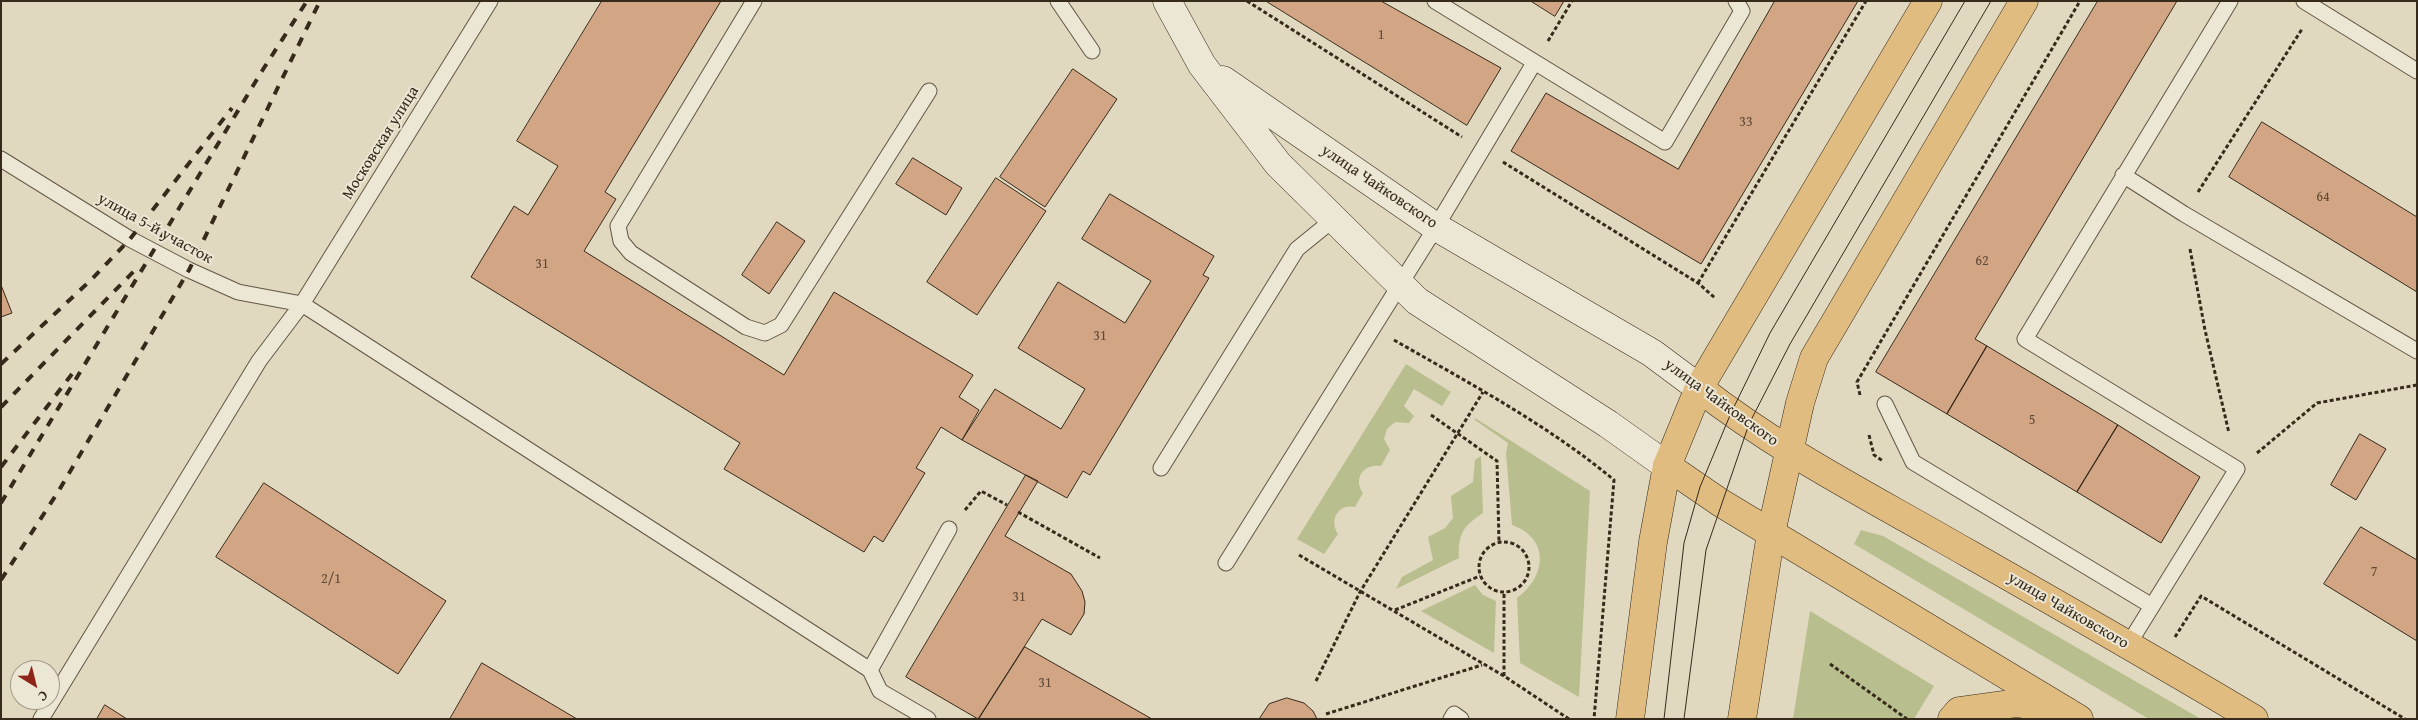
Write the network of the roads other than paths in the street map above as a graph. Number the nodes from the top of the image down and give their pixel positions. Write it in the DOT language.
graph roads {
  1 [pos="490,1"];
  2 [pos="754,1"];
  3 [pos="1058,1"];
  4 [pos="1167,1"];
  5 [pos="1435,1"];
  6 [pos="1736,1"];
  7 [pos="1928,1"];
  8 [pos="2024,1"];
  9 [pos="2230,1"];
  10 [pos="2304,1"];
  11 [pos="1092,51"];
  12 [pos="1534,63"];
  13 [pos="1202,65"];
  14 [pos="2417,71"];
  15 [pos="929,91"];
  16 [pos="1,159"];
  17 [pos="2124,175"];
  18 [pos="1334,219"];
  19 [pos="1436,227"];
  20 [pos="1400,285"];
  21 [pos="302,304"];
  22 [pos="2417,350"];
  23 [pos="1699,388"];
  24 [pos="1884,404"];
  25 [pos="1791,453"];
  26 [pos="1667,466"];
  27 [pos="1161,468"];
  28 [pos="949,529"];
  29 [pos="1771,533"];
  30 [pos="1226,563"];
  31 [pos="2152,606"];
  32 [pos="2128,645"];
  33 [pos="870,670"];
  34 [pos="2072,715"];
  35 [pos="41,719"];
  36 [pos="928,719"];
  37 [pos="1451,719"];
  38 [pos="1461,719"];
  39 [pos="1630,719"];
  40 [pos="1742,719"];
  41 [pos="1952,719"];
  42 [pos="2254,719"];
  1 -- 21 [label="lane, Московская улица"];
  2 -- 15 [label="lane"];
  3 -- 11 [label="lane"];
  4 -- 13 [label="main road, улица Чайковского"];
  5 -- 12 [label="lane"];
  6 -- 12 [label="lane"];
  7 -- 23 [label="main road"];
  8 -- 25 [label="main road"];
  9 -- 17 [label="lane"];
  10 -- 14 [label="lane"];
  12 -- 19 [label="lane"];
  13 -- 18 [label="main road, улица Чайковского"];
  13 -- 19 [label="main road, улица Чайковского"];
  16 -- 21 [label="lane, улица 5-й участок"];
  17 -- 22 [label="lane"];
  17 -- 31 [label="lane"];
  18 -- 20 [label="main road, улица Чайковского"];
  18 -- 27 [label="lane"];
  19 -- 20 [label="lane"];
  19 -- 23 [label="main road, улица Чайковского"];
  20 -- 26 [label="main road, улица Чайковского"];
  20 -- 30 [label="lane"];
  21 -- 33 [label="lane"];
  21 -- 35 [label="lane, Московская улица"];
  23 -- 25 [label="main road, улица Чайковского"];
  23 -- 26 [label="main road"];
  24 -- 31 [label="lane"];
  25 -- 29 [label="main road"];
  25 -- 32 [label="main road, улица Чайковского"];
  26 -- 29 [label="main road, улица Чайковского"];
  26 -- 39 [label="main road"];
  28 -- 33 [label="lane"];
  29 -- 34 [label="main road, улица Чайковского"];
  29 -- 40 [label="main road"];
  31 -- 32 [label="lane"];
  32 -- 42 [label="main road, улица Чайковского"];
  33 -- 36 [label="lane"];
  34 -- 41 [label="main road"];
  37 -- 38 [label="lane"];
}
